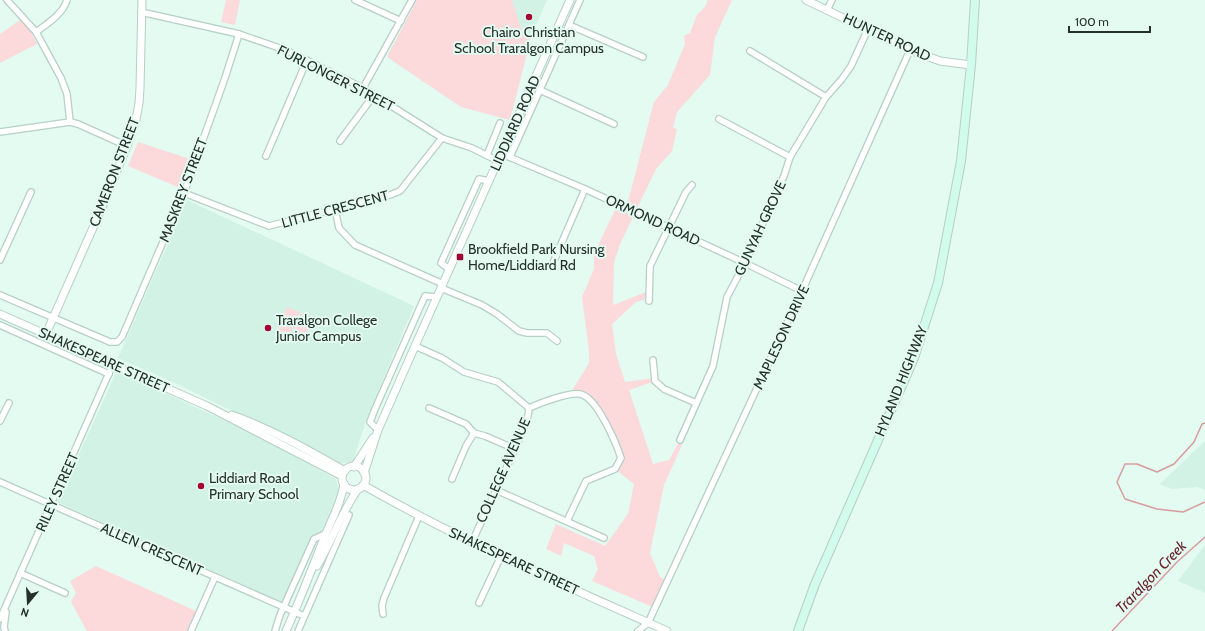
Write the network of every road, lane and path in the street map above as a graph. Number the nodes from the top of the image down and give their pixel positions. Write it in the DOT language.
graph roads {
  1 [pos="7,0"];
  2 [pos="67,0"];
  3 [pos="142,0"];
  4 [pos="355,0"];
  5 [pos="412,0"];
  6 [pos="570,0"];
  7 [pos="580,0"];
  8 [pos="806,0"];
  9 [pos="832,0"];
  10 [pos="975,0"];
  11 [pos="827,10"];
  12 [pos="141,12"];
  13 [pos="400,20"];
  14 [pos="569,25"];
  15 [pos="868,29"];
  16 [pos="36,32"];
  17 [pos="239,34"];
  18 [pos="910,50"];
  19 [pos="750,51"];
  20 [pos="643,57"];
  21 [pos="307,60"];
  22 [pos="971,65"];
  23 [pos="363,88"];
  24 [pos="540,90"];
  25 [pos="374,95"];
  26 [pos="826,98"];
  27 [pos="718,119"];
  28 [pos="70,122"];
  29 [pos="500,123"];
  30 [pos="614,124"];
  31 [pos="0,132"];
  32 [pos="442,138"];
  33 [pos="340,141"];
  34 [pos="127,146"];
  35 [pos="487,155"];
  36 [pos="266,156"];
  37 [pos="510,157"];
  38 [pos="790,157"];
  39 [pos="500,158"];
  40 [pos="489,181"];
  41 [pos="692,185"];
  42 [pos="585,189"];
  43 [pos="32,192"];
  44 [pos="184,193"];
  45 [pos="335,209"];
  46 [pos="668,227"];
  47 [pos="0,260"];
  48 [pos="745,263"];
  49 [pos="552,265"];
  50 [pos="450,269"];
  51 [pos="442,286"];
  52 [pos="802,291"];
  53 [pos="0,295"];
  54 [pos="437,297"];
  55 [pos="649,301"];
  56 [pos="0,314"];
  57 [pos="52,318"];
  58 [pos="0,325"];
  59 [pos="46,334"];
  60 [pos="557,342"];
  61 [pos="415,346"];
  62 [pos="653,360"];
  63 [pos="113,364"];
  64 [pos="109,374"];
  65 [pos="9,403"];
  66 [pos="696,403"];
  67 [pos="430,408"];
  68 [pos="529,408"];
  69 [pos="0,421"];
  70 [pos="378,430"];
  71 [pos="474,433"];
  72 [pos="680,440"];
  73 [pos="515,448"];
  74 [pos="354,467"];
  75 [pos="344,473"];
  76 [pos="364,473"];
  77 [pos="452,479"];
  78 [pos="0,482"];
  79 [pos="344,484"];
  80 [pos="360,487"];
  81 [pos="496,490"];
  82 [pos="52,504"];
  83 [pos="349,515"];
  84 [pos="419,516"];
  85 [pos="567,521"];
  86 [pos="325,534"];
  87 [pos="604,538"];
  88 [pos="472,542"];
  89 [pos="501,556"];
  90 [pos="20,573"];
  91 [pos="215,577"];
  92 [pos="308,581"];
  93 [pos="12,593"];
  94 [pos="65,593"];
  95 [pos="479,603"];
  96 [pos="284,608"];
  97 [pos="294,612"];
  98 [pos="383,614"];
  99 [pos="304,616"];
  100 [pos="0,619"];
  101 [pos="648,623"];
  102 [pos="5,631"];
  103 [pos="191,631"];
  104 [pos="275,631"];
  105 [pos="286,631"];
  106 [pos="298,631"];
  107 [pos="638,631"];
  108 [pos="666,631"];
  109 [pos="798,631"];
  1 -- 16 [label="street"];
  2 -- 16 [label="street"];
  3 -- 12 [label="street, CAMERON STREET"];
  4 -- 13 [label="street"];
  5 -- 13 [label="street"];
  6 -- 39 [label="street, LIDDIARD ROAD"];
  7 -- 14 [label="street, LIDDIARD ROAD"];
  8 -- 11 [label="street, HUNTER ROAD"];
  9 -- 11 [label="street"];
  10 -- 22 [label="main road, HYLAND HIGHWAY"];
  11 -- 15 [label="street, HUNTER ROAD"];
  12 -- 17 [label="street, FURLONGER STREET"];
  12 -- 34 [label="street, CAMERON STREET"];
  13 -- 23 [label="street"];
  14 -- 20 [label="street"];
  14 -- 24 [label="street, LIDDIARD ROAD"];
  15 -- 18 [label="street, HUNTER ROAD"];
  15 -- 26 [label="street, GUNYAH GROVE"];
  16 -- 28 [label="street"];
  17 -- 21 [label="street, FURLONGER STREET"];
  17 -- 44 [label="street, MASKREY STREET"];
  18 -- 22 [label="street, HUNTER ROAD"];
  18 -- 52 [label="street, MAPLESON DRIVE"];
  19 -- 26 [label="street"];
  21 -- 23 [label="street, FURLONGER STREET"];
  21 -- 36 [label="street"];
  22 -- 109 [label="main road, HYLAND HIGHWAY"];
  23 -- 25 [label="street, FURLONGER STREET"];
  24 -- 30 [label="street"];
  24 -- 37 [label="street, LIDDIARD ROAD"];
  25 -- 32 [label="street, FURLONGER STREET"];
  25 -- 33 [label="street"];
  26 -- 38 [label="street, GUNYAH GROVE"];
  27 -- 38 [label="street"];
  28 -- 31 [label="street"];
  28 -- 34 [label="street"];
  29 -- 35 [label="street, LIDDIARD ROAD"];
  32 -- 35 [label="street, FURLONGER STREET"];
  32 -- 45 [label="street, LITTLE CRESCENT"];
  34 -- 57 [label="street, CAMERON STREET"];
  35 -- 39 [label="street, FURLONGER STREET"];
  37 -- 39 [label="street, ORMOND ROAD"];
  37 -- 42 [label="street, ORMOND ROAD"];
  38 -- 48 [label="street, GUNYAH GROVE"];
  39 -- 40 [label="street, LIDDIARD ROAD"];
  40 -- 50 [label="street, LIDDIARD ROAD"];
  40 -- 50 [label="street, LIDDIARD ROAD"];
  41 -- 46 [label="street"];
  42 -- 46 [label="street, ORMOND ROAD"];
  42 -- 49 [label="street"];
  43 -- 47 [label="street"];
  44 -- 45 [label="street, LITTLE CRESCENT"];
  44 -- 57 [label="street, MASKREY STREET"];
  45 -- 51 [label="street"];
  46 -- 48 [label="street, ORMOND ROAD"];
  46 -- 55 [label="street"];
  48 -- 52 [label="street, ORMOND ROAD"];
  48 -- 66 [label="street, GUNYAH GROVE"];
  50 -- 51 [label="street, LIDDIARD ROAD"];
  51 -- 54 [label="street, LIDDIARD ROAD"];
  51 -- 60 [label="street"];
  52 -- 101 [label="street, MAPLESON DRIVE"];
  53 -- 57 [label="street"];
  54 -- 61 [label="street, LIDDIARD ROAD"];
  54 -- 70 [label="street"];
  56 -- 59 [label="street, SHAKESPEARE STREET"];
  57 -- 59 [label="street, CAMERON STREET"];
  58 -- 64 [label="street, SHAKESPEARE STREET"];
  59 -- 63 [label="street, SHAKESPEARE STREET"];
  61 -- 68 [label="street, COLLEGE AVENUE"];
  61 -- 70 [label="street, LIDDIARD ROAD"];
  62 -- 66 [label="street"];
  63 -- 64 [label="street, RILEY STREET"];
  63 -- 75 [label="street, SHAKESPEARE STREET"];
  64 -- 82 [label="street, RILEY STREET"];
  65 -- 69 [label="street"];
  66 -- 72 [label="street, GUNYAH GROVE"];
  67 -- 71 [label="street"];
  68 -- 73 [label="street, COLLEGE AVENUE"];
  68 -- 85 [label="street"];
  70 -- 74 [label="street, LIDDIARD ROAD"];
  70 -- 76 [label="street, LIDDIARD ROAD"];
  71 -- 73 [label="street"];
  71 -- 77 [label="street"];
  73 -- 81 [label="street, COLLEGE AVENUE"];
  74 -- 75 [label="street"];
  74 -- 76 [label="street"];
  75 -- 79 [label="street"];
  76 -- 80 [label="street"];
  78 -- 82 [label="street, ALLEN CRESCENT"];
  79 -- 80 [label="street"];
  79 -- 86 [label="street"];
  80 -- 84 [label="street, SHAKESPEARE STREET"];
  80 -- 92 [label="street"];
  81 -- 85 [label="street"];
  81 -- 88 [label="street, COLLEGE AVENUE"];
  82 -- 90 [label="street, RILEY STREET"];
  82 -- 91 [label="street, ALLEN CRESCENT"];
  83 -- 99 [label="street"];
  84 -- 88 [label="street, SHAKESPEARE STREET"];
  84 -- 98 [label="street"];
  85 -- 87 [label="street"];
  86 -- 92 [label="street"];
  86 -- 96 [label="street"];
  88 -- 89 [label="street, SHAKESPEARE STREET"];
  89 -- 95 [label="street"];
  89 -- 101 [label="street, SHAKESPEARE STREET"];
  90 -- 93 [label="street, RILEY STREET"];
  90 -- 94 [label="street"];
  91 -- 96 [label="street, ALLEN CRESCENT"];
  91 -- 103 [label="street"];
  92 -- 97 [label="street"];
  93 -- 100 [label="street, RILEY STREET"];
  93 -- 102 [label="street"];
  96 -- 97 [label="street, ALLEN CRESCENT"];
  96 -- 104 [label="street"];
  97 -- 99 [label="street, ALLEN CRESCENT"];
  97 -- 105 [label="street"];
  99 -- 106 [label="street"];
  101 -- 107 [label="street"];
  101 -- 108 [label="street, SHAKESPEARE STREET"];
}
